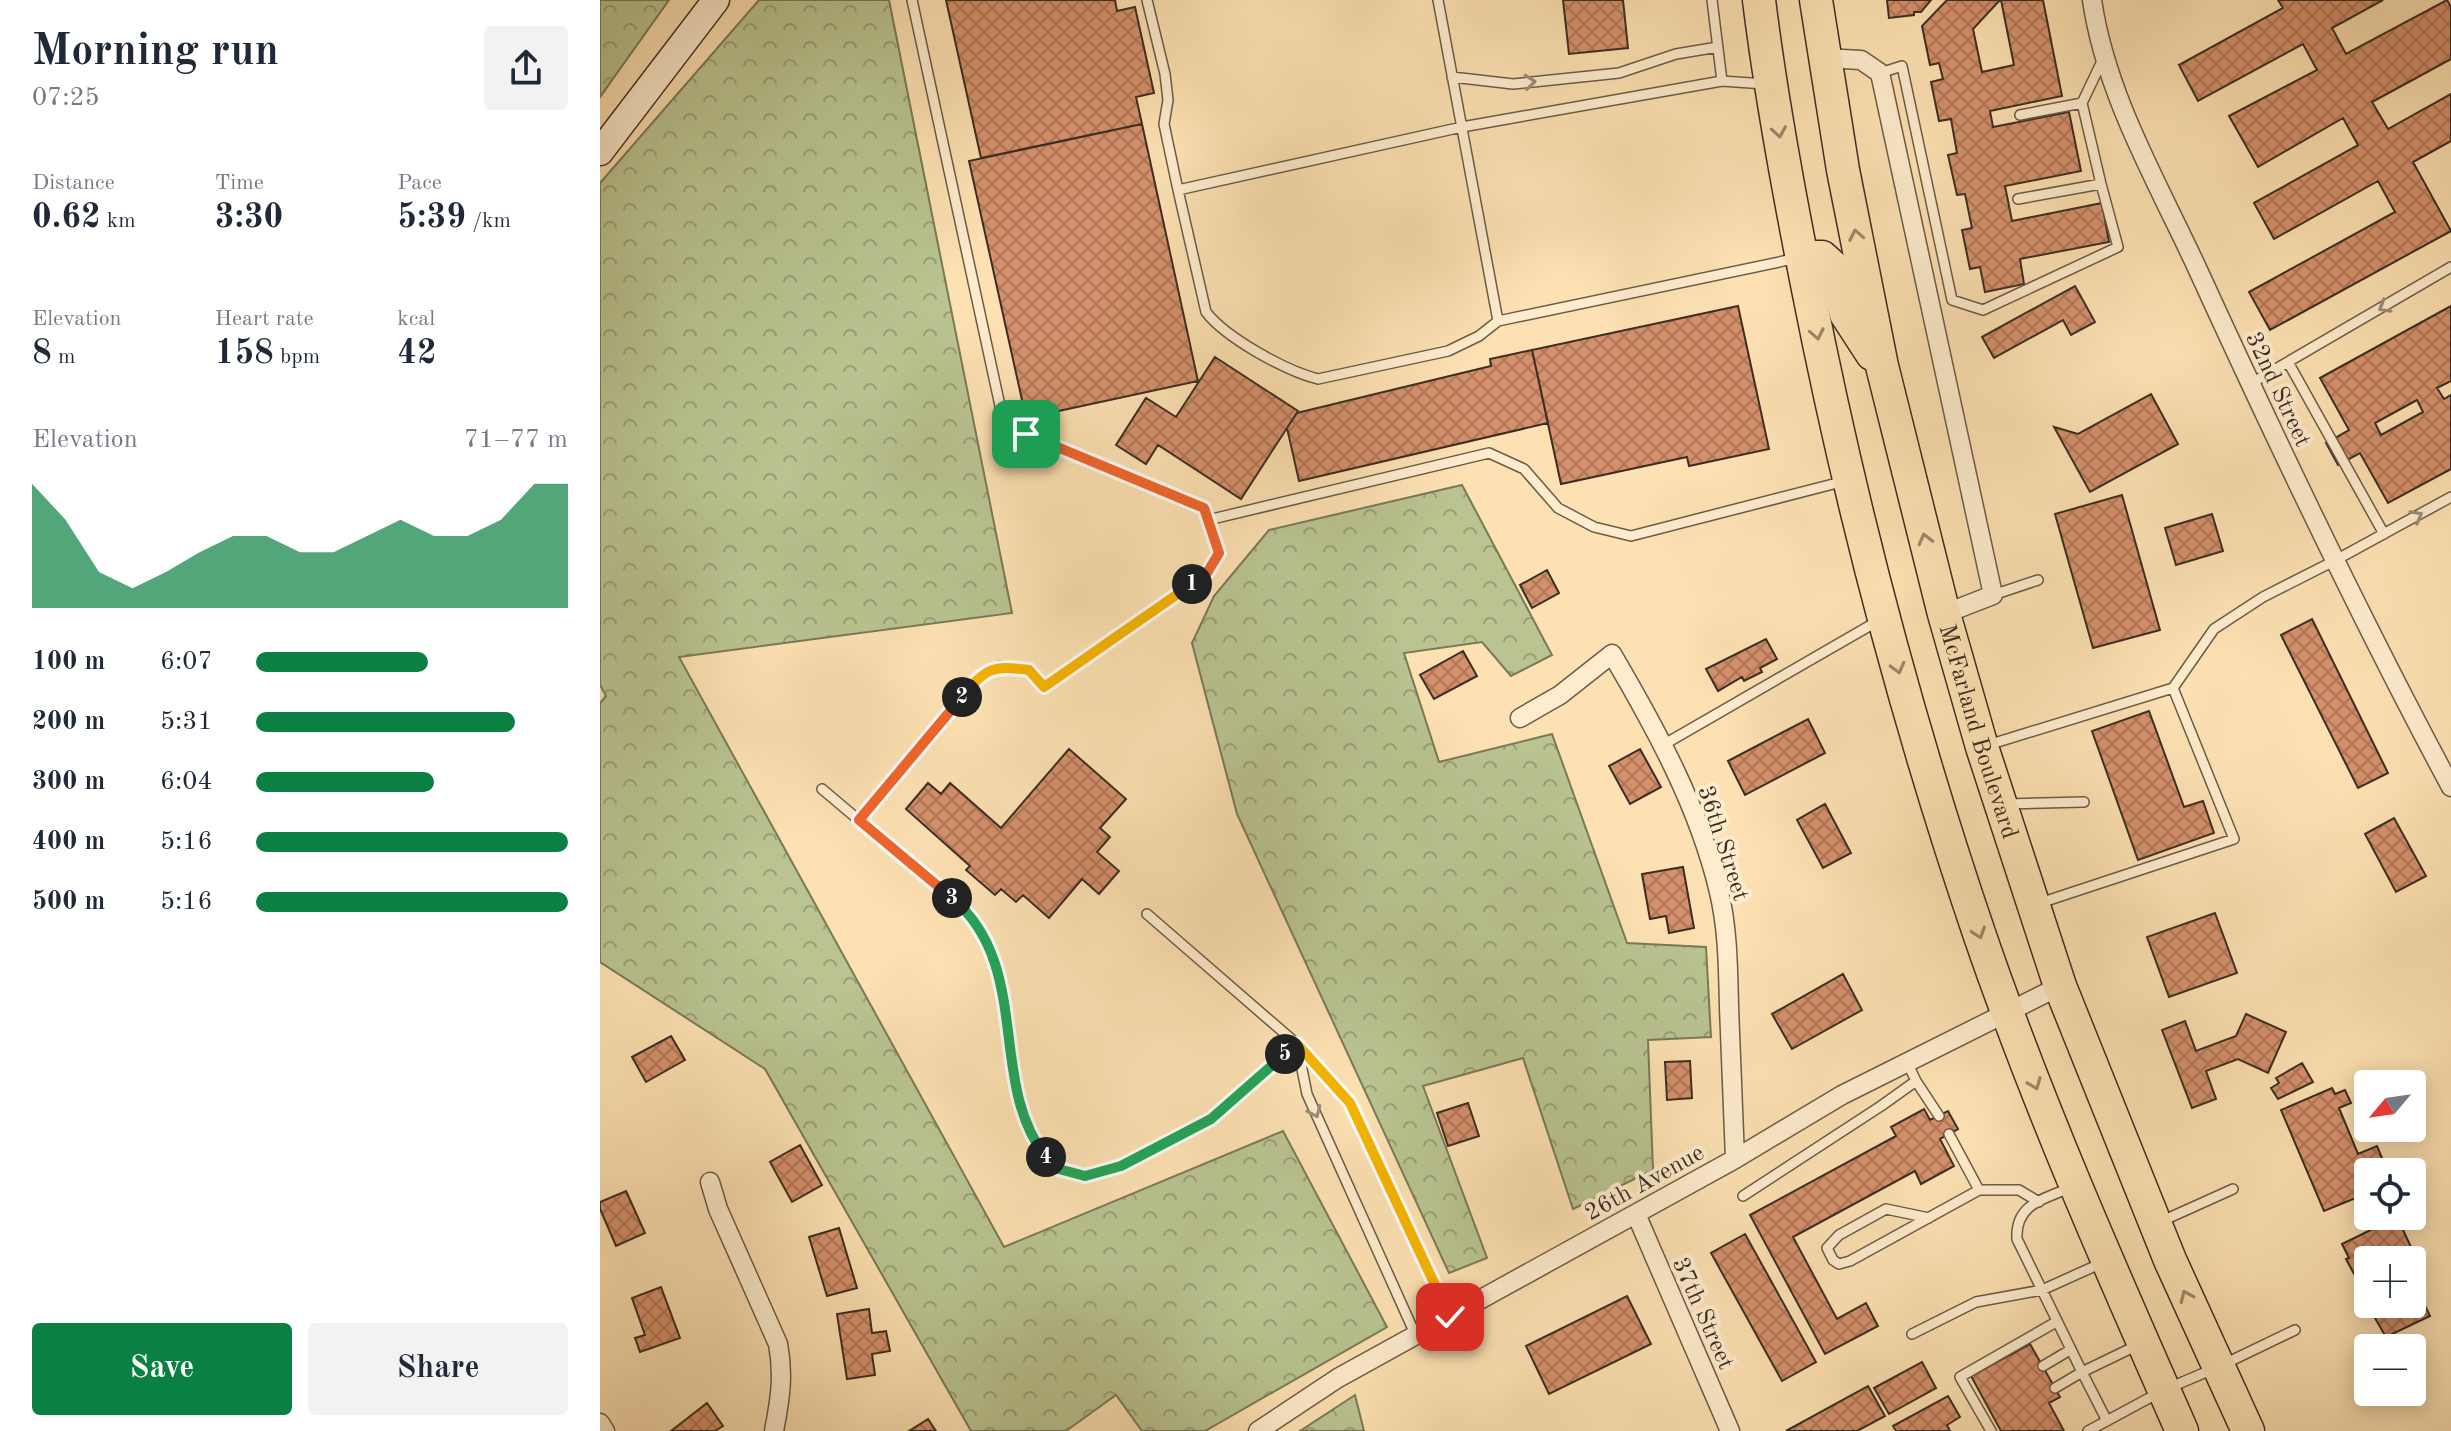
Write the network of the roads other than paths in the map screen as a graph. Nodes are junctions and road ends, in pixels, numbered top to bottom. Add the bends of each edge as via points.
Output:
1 (716, 0) edge
2 (912, 0) edge
3 (1147, 0) edge
4 (1438, 0) edge
5 (1712, 0) edge
6 (1759, 0) edge
7 (1816, 0) edge
8 (2092, 0) edge
9 (1718, 47) junction
10 (2105, 53) junction
11 (1824, 58) junction
12 (1880, 73) junction
13 (1452, 77) junction
14 (1722, 81) junction
15 (1772, 85) junction
16 (2082, 103) junction
17 (2020, 115) dead end
18 (1462, 127) junction
19 (600, 152) edge
20 (2101, 184) junction
21 (1178, 190) junction
22 (2018, 199) dead end
23 (1801, 257) junction
24 (2451, 267) edge
25 (1498, 321) junction
26 (2288, 362) junction
27 (1882, 366) junction
28 (2250, 385) junction
29 (1849, 481) junction
30 (2451, 497) edge
31 (1208, 520) junction
32 (2384, 534) junction
33 (2334, 561) junction
34 (2038, 580) dead end
35 (1993, 595) junction
36 (1944, 614) junction
37 (1885, 617) junction
38 (2173, 688) junction
39 (1520, 718) dead end
40 (1663, 745) junction
41 (1982, 747) junction
42 (2444, 757) edge
43 (2451, 787) edge
44 (822, 789) dead end
45 (2084, 802) dead end
46 (2000, 804) junction
47 (859, 820) junction
48 (2033, 906) junction
49 (1147, 914) dead end
50 (2060, 986) junction
51 (2008, 1011) junction
52 (1297, 1044) junction
53 (1907, 1062) junction
54 (1916, 1081) junction
55 (1939, 1116) dead end
56 (1949, 1134) dead end
57 (1735, 1159) junction
58 (710, 1182) dead end
59 (2076, 1186) junction
60 (2233, 1189) dead end
61 (1979, 1190) junction
62 (1743, 1196) dead end
63 (2039, 1202) junction
64 (1636, 1214) junction
65 (1929, 1218) junction
66 (2155, 1224) junction
67 (2107, 1261) junction
68 (2042, 1290) junction
69 (1450, 1317) junction
70 (2056, 1322) junction
71 (2295, 1330) dead end
72 (1912, 1334) dead end
73 (1416, 1336) junction
74 (2143, 1342) junction
75 (2070, 1350) junction
76 (2043, 1366) dead end
77 (2218, 1367) junction
78 (2082, 1372) junction
79 (2055, 1388) dead end
80 (2164, 1390) junction
81 (2107, 1421) junction
82 (600, 1423) edge
83 (1992, 1426) edge
84 (2178, 1430) edge
85 (605, 1431) edge
86 (774, 1431) edge
87 (1258, 1431) edge
88 (1730, 1431) edge
89 (2088, 1431) edge
90 (2248, 1431) edge

1 - 19 street
2 - 31 lane via 1002,415 1026,434 1193,502 1204,508
3 - 21 lane via 1166,85 1164,124
4 - 13 lane
5 - 9 lane
6 - 15 highway
7 - 11 highway, McFarland Boulevard
8 - 10 street, 32nd Street
13 -> 9 lane via 1513,84 1619,73
9 - 14 lane
10 - 16 lane
10 - 28 street, 32nd Street via 2120,102
11 - 12 street via 1861,60
27 -> 11 highway, McFarland Boulevard
12 - 20 lane via 1902,66 1952,300 1983,310 2118,247
12 - 35 street
13 - 18 lane
14 - 15 lane
14 - 18 lane
15 -> 23 highway
16 - 17 lane
16 - 20 lane
18 - 21 lane
18 - 25 lane
20 - 22 lane
21 - 25 lane via 1206,312 1217,327 1298,374 1318,379 1448,351
23 - 25 lane
23 - 27 highway via 1822,257 1833,267 1846,314
23 -> 29 highway
24 -> 26 lane
26 - 28 lane
26 - 32 lane
36 -> 27 highway, McFarland Boulevard
28 - 33 street, 32nd Street
29 - 31 lane via 1631,536 1594,527 1558,508 1524,469 1489,453
29 - 37 highway
32 -> 30 lane
31 - 47 lane via 1219,553 1207,573 1044,687 1029,670 1000,666 978,678
32 - 33 lane
33 - 38 lane via 2214,629
33 - 42 street, 32nd Street via 2398,689
34 - 35 lane
35 - 36 street
36 - 41 highway, McFarland Boulevard
37 - 40 lane
37 -> 51 highway via 1931,785
38 - 41 lane
38 - 48 lane via 2234,839
39 - 40 street, 36th Street via 1612,654
40 - 57 street, 36th Street via 1699,828 1727,938
41 - 46 highway, McFarland Boulevard
42 - 43 street, 32nd Street
44 - 47 lane
45 - 46 lane
46 - 48 highway, McFarland Boulevard
47 - 52 lane via 963,908 990,948 999,973 1022,1115 1034,1142 1055,1168 1085,1176 1121,1166 1211,1119
48 - 50 highway, McFarland Boulevard
49 - 52 lane
50 - 51 street, 26th Avenue
50 - 66 highway, McFarland Boulevard
51 - 53 street, 26th Avenue
51 -> 59 highway
52 - 69 lane via 1350,1103
52 -> 73 lane via 1307,1094
53 - 54 lane
53 - 57 street, 26th Avenue
54 - 55 lane
54 - 62 lane
56 - 61 lane
57 - 64 street, 26th Avenue
58 - 86 street via 778,1344 782,1390
59 - 63 lane
59 - 67 highway
60 - 66 lane
61 - 63 lane via 2019,1190
61 - 65 lane
63 - 68 lane via 2024,1210 2016,1223 2017,1239
64 - 69 street, 26th Avenue
64 - 88 street, 37th Street
65 - 65 lane via 1850,1261 1839,1264 1827,1248 1839,1235 1886,1209
77 -> 66 highway, McFarland Boulevard
67 - 68 lane
67 - 74 highway
68 - 70 lane
68 - 72 lane via 1976,1302
69 - 73 street, 26th Avenue
70 - 75 lane
70 - 83 lane via 1960,1377
71 - 77 lane
73 - 87 street, 26th Avenue via 1338,1378
74 - 78 lane
74 - 80 highway
75 - 76 lane
75 - 78 lane
77 - 80 lane
77 - 90 highway, McFarland Boulevard
78 - 79 lane
78 - 81 lane
80 - 81 lane
80 - 84 highway
81 - 89 lane
82 - 85 street

